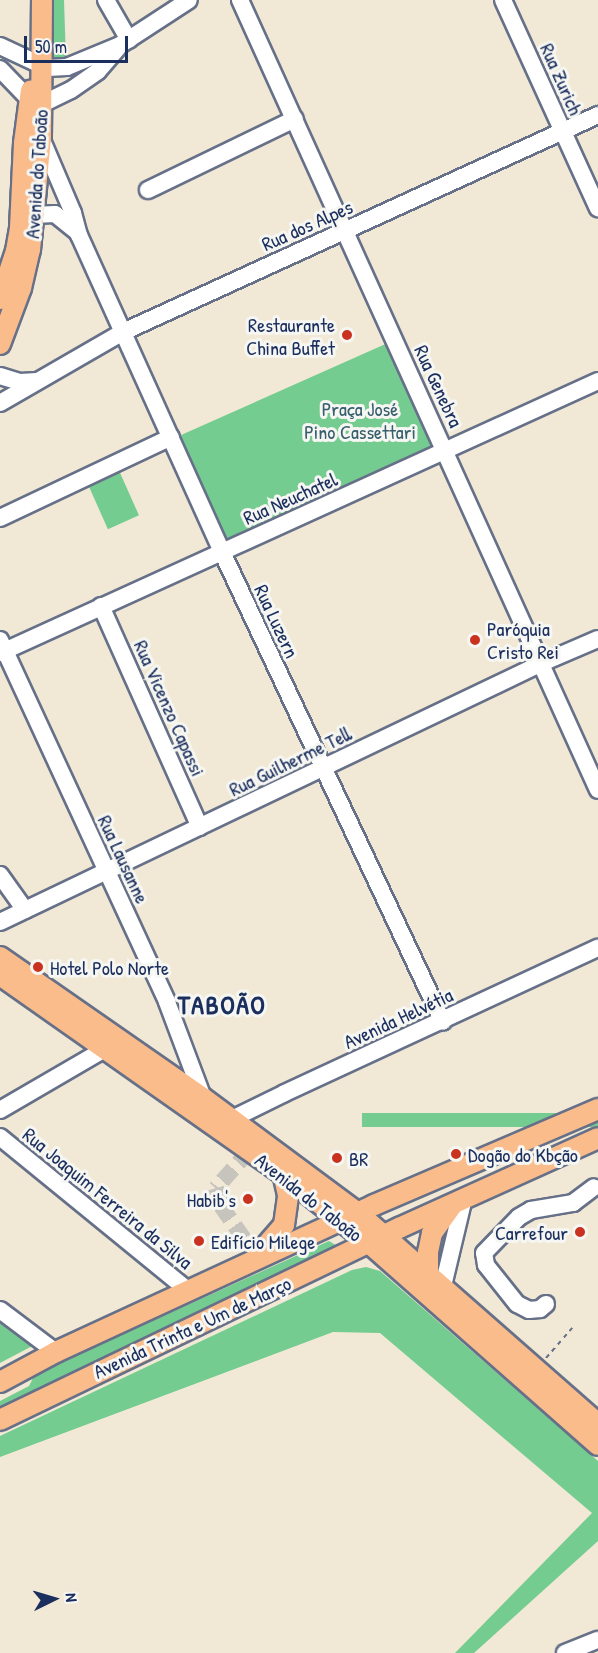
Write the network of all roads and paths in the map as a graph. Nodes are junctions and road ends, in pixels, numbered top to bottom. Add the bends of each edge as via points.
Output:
1 (30, 0) edge
2 (42, 0) edge
3 (106, 0) edge
4 (189, 0) edge
5 (240, 0) edge
6 (503, 0) edge
7 (125, 43) junction
8 (0, 46) edge
9 (36, 63) junction
10 (2, 74) edge
11 (36, 102) junction
12 (598, 116) edge
13 (295, 119) junction
14 (562, 131) junction
15 (41, 138) junction
16 (148, 190) dead end
17 (598, 208) edge
18 (34, 214) junction
19 (346, 231) junction
20 (79, 235) junction
21 (0, 299) edge
22 (123, 332) junction
23 (0, 344) edge
24 (0, 376) edge
25 (38, 381) junction
26 (598, 381) edge
27 (0, 403) edge
28 (171, 437) junction
29 (446, 450) junction
30 (0, 518) edge
31 (222, 552) junction
32 (101, 606) junction
33 (598, 639) edge
34 (2, 648) edge
35 (542, 663) junction
36 (324, 768) junction
37 (598, 790) edge
38 (200, 826) junction
39 (106, 872) junction
40 (0, 875) edge
41 (25, 910) junction
42 (0, 922) edge
43 (598, 948) edge
44 (0, 957) edge
45 (1, 976) edge
46 (443, 1022) junction
47 (103, 1050) junction
48 (203, 1098) junction
49 (598, 1109) edge
50 (0, 1110) edge
51 (225, 1126) junction
52 (0, 1137) edge
53 (598, 1138) edge
54 (283, 1174) junction
55 (594, 1187) dead end
56 (460, 1200) junction
57 (350, 1217) junction
58 (377, 1239) junction
59 (249, 1264) junction
60 (436, 1280) junction
61 (189, 1291) junction
62 (546, 1304) dead end
63 (0, 1310) edge
64 (572, 1328) dead end
65 (56, 1352) junction
66 (32, 1365) junction
67 (537, 1370) junction
68 (0, 1382) edge
69 (0, 1390) edge
70 (0, 1419) edge
71 (598, 1424) edge
72 (598, 1445) edge
73 (598, 1640) edge
74 (565, 1653) edge

1 - 9 main road, Avenida do Taboão
2 - 9 main road, Avenida do Taboão
3 - 7 street
4 - 7 street
5 - 13 street, Rua Genebra
6 - 14 street, Rua Zurich
7 - 9 street via 67,67 54,69
7 - 11 street via 98,71 71,90
8 - 9 street
9 - 11 main road, Avenida do Taboão
10 - 11 street
11 - 15 main road, Avenida do Taboão
11 - 21 main road, Avenida do Taboão via 24,143 20,228
12 - 14 street, Rua dos Alpes
13 - 16 street
13 - 19 street, Rua Genebra
14 - 17 street, Rua Zurich
14 - 19 street, Rua dos Alpes
15 - 18 main road, Avenida do Taboão
15 - 20 street, Rua Luzern
18 - 20 street, Rua Luzern via 55,214 69,222
18 - 23 main road, Avenida do Taboão via 21,288
19 - 22 street, Rua dos Alpes
19 - 29 street, Rua Genebra
20 - 22 street, Rua Luzern
22 - 25 street, Rua dos Alpes
22 - 28 street, Rua Luzern
24 - 25 street via 20,382
25 - 27 street, Rua dos Alpes
26 - 29 street, Rua Neuchatel
28 - 30 street
28 - 31 street, Rua Luzern
29 - 31 street, Rua Neuchatel
29 - 35 street, Rua Genebra
31 - 32 street, Rua Neuchatel
31 - 36 street, Rua Luzern
32 - 34 street, Rua Neuchatel
32 - 38 street, Rua Vicenzo Capassi
33 - 35 street, Rua Guilherme Tell
34 - 39 street, Rua Lausanne
35 - 36 street, Rua Guilherme Tell
35 - 37 street, Rua Genebra
36 - 38 street, Rua Guilherme Tell
36 - 46 street, Rua Luzern
38 - 39 street, Rua Guilherme Tell
39 - 41 street, Rua Guilherme Tell
39 - 48 street, Rua Lausanne via 167,1002
40 - 41 street
41 - 42 street, Rua Guilherme Tell
43 - 46 street, Avenida Helvétia
44 - 48 main road, Avenida do Taboão
45 - 47 main road, Avenida do Taboão
46 - 51 street, Avenida Helvétia
47 - 50 street
47 - 51 main road, Avenida do Taboão
48 - 51 main road, Avenida do Taboão
49 - 57 main road, Avenida Trinta e Um de Março
51 - 54 main road, Avenida do Taboão
51 - 57 main road, Avenida do Taboão
52 - 61 street, Rua Joaquim Ferreira da Silva
53 - 56 main road, Avenida Trinta e Um de Março
54 - 57 main road, Avenida do Taboão
54 - 59 main road via 288,1195 284,1225
55 - 62 street via 573,1203 531,1210 519,1217 484,1253 486,1265 517,1304 529,1310
56 - 58 main road, Avenida Trinta e Um de Março
56 - 60 main road via 432,1233 428,1252
57 - 58 main road, Avenida do Taboão
57 - 59 main road, Avenida Trinta e Um de Março
58 - 60 main road, Avenida do Taboão
58 - 70 main road, Avenida Trinta e Um de Março
58 - 72 main road, Avenida do Taboão
59 - 61 main road, Avenida Trinta e Um de Março
60 - 67 main road, Avenida do Taboão
61 - 65 main road, Avenida Trinta e Um de Março
63 - 65 street
64 - 67 path
65 - 66 main road, Avenida Trinta e Um de Março
66 - 68 main road, Avenida Trinta e Um de Março
66 - 69 main road
67 - 71 main road, Avenida do Taboão
73 - 74 street

